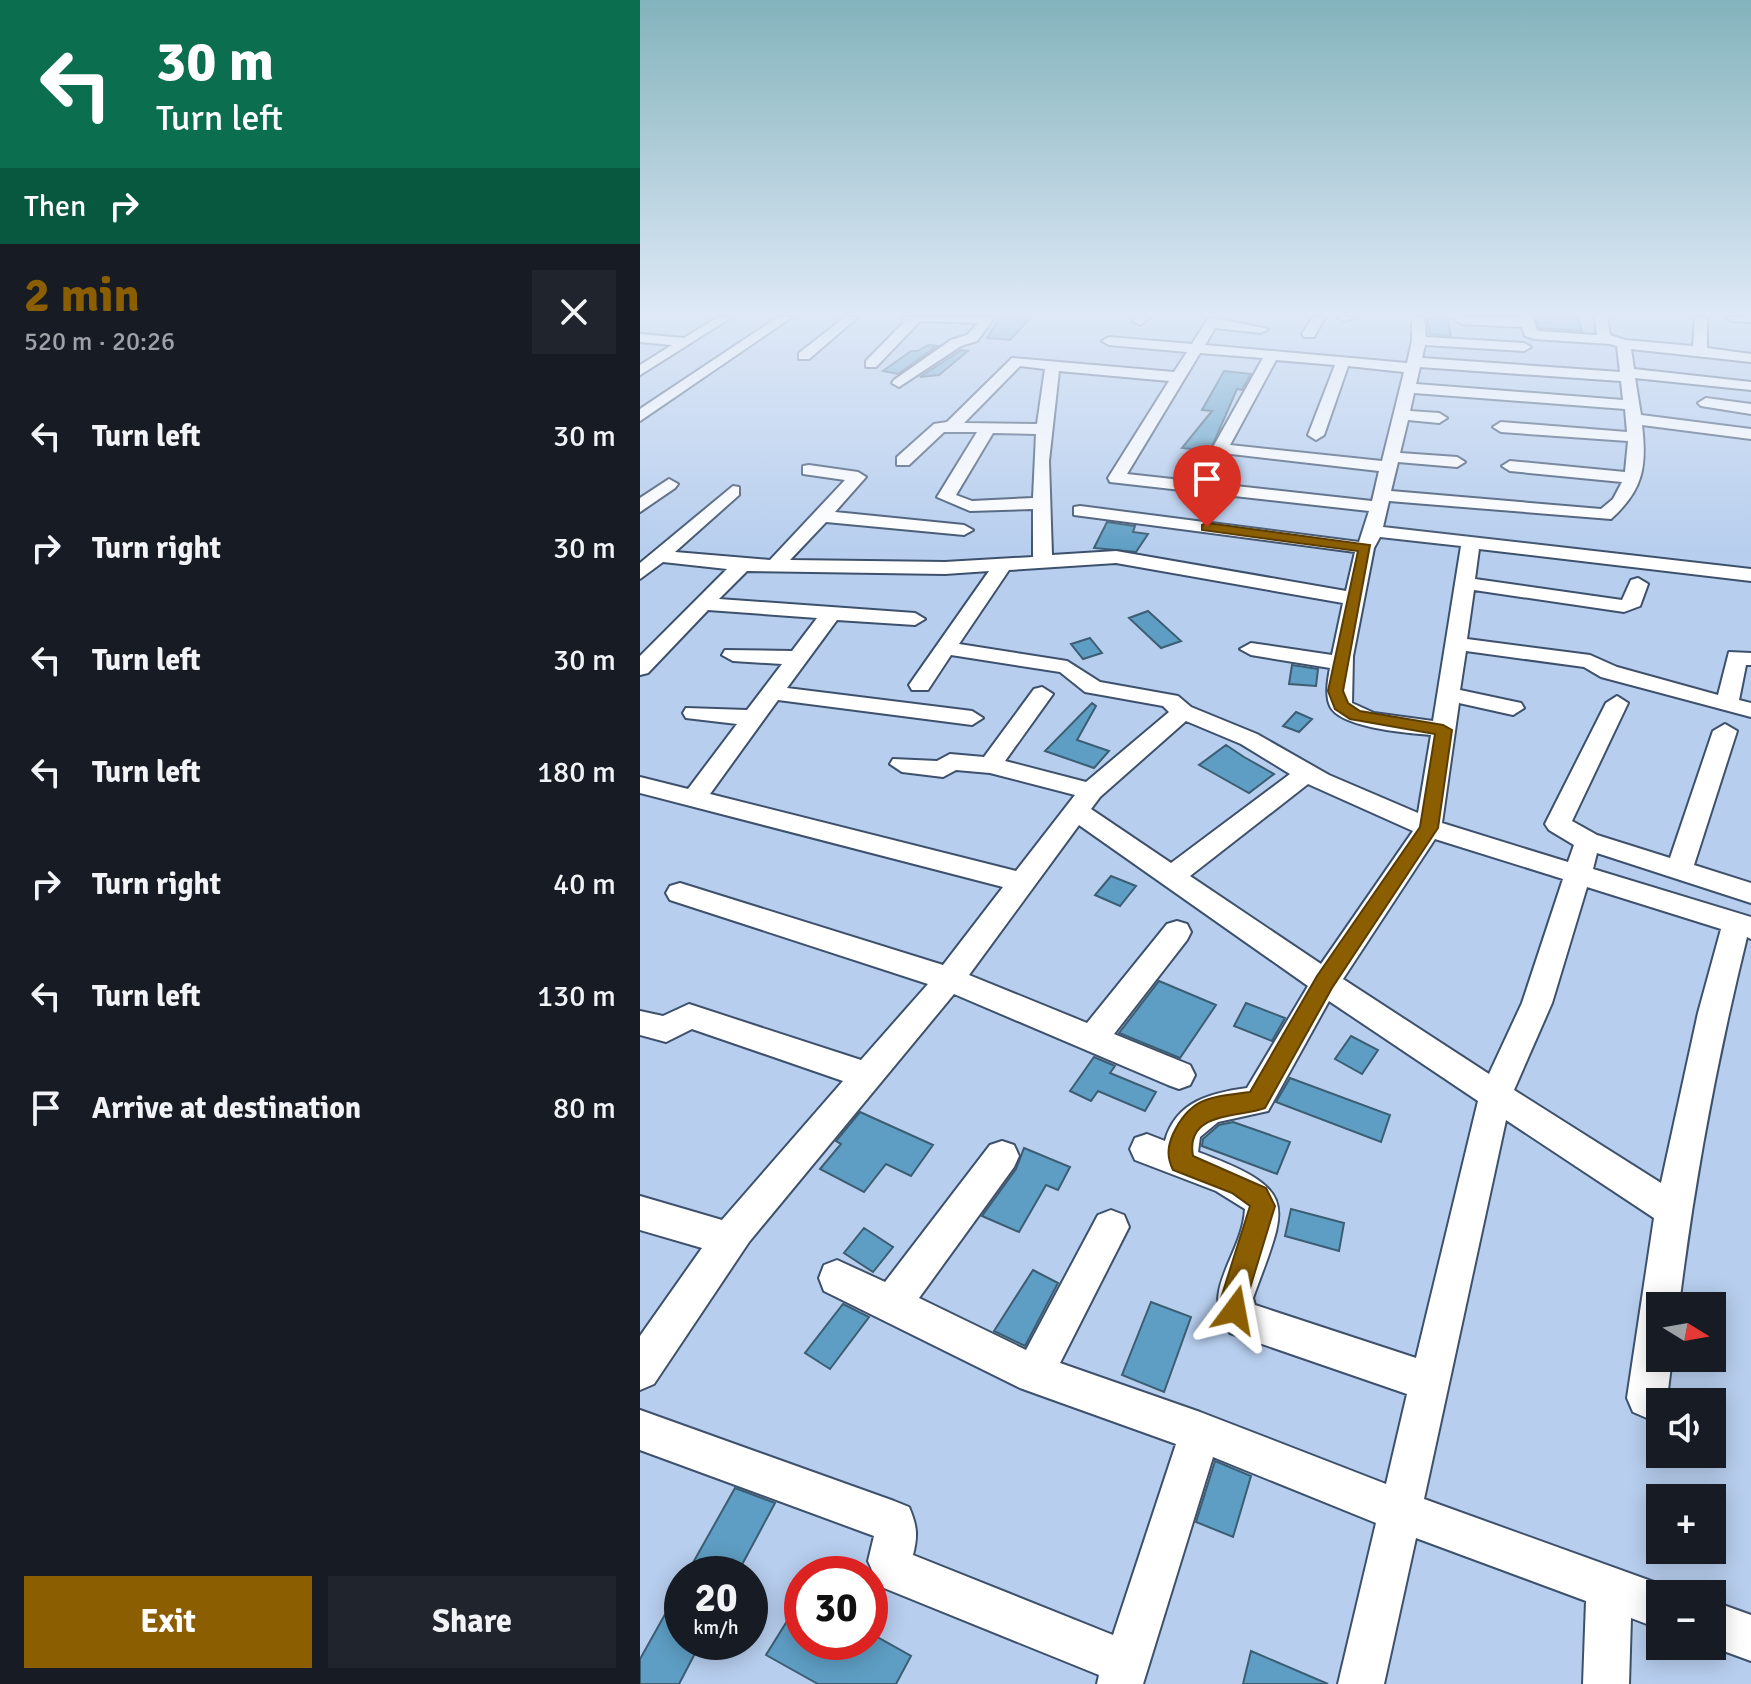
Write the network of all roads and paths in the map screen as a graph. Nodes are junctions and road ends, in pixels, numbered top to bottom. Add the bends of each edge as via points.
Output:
1 (670, 396) edge
2 (982, 396) edge
3 (1049, 396) edge
4 (1167, 396) edge
5 (1250, 396) edge
6 (1331, 396) edge
7 (1406, 396) edge
8 (1555, 396) edge
9 (1630, 396) edge
10 (1706, 403) dead end
11 (1751, 409) edge
12 (1631, 412) junction
13 (1401, 415) junction
14 (640, 416) edge
15 (1439, 418) dead end
16 (1501, 427) dead end
17 (950, 428) junction
18 (987, 429) junction
19 (1045, 429) junction
20 (1751, 434) edge
21 (1316, 435) dead end
22 (1634, 437) junction
23 (903, 461) dead end
24 (1390, 462) junction
25 (1457, 462) dead end
26 (1510, 466) dead end
27 (809, 470) dead end
28 (1635, 478) junction
29 (669, 484) dead end
30 (733, 491) dead end
31 (1381, 501) junction
32 (1042, 503) junction
33 (640, 507) edge
34 (1080, 511) dead end
35 (819, 516) junction
36 (964, 530) dead end
37 (1369, 540) junction
38 (1471, 542) junction
39 (649, 555) edge
40 (1043, 560) junction
41 (1004, 563) junction
42 (776, 564) junction
43 (742, 565) junction
44 (640, 573) edge
45 (1751, 575) edge
46 (1465, 583) junction
47 (1638, 584) dead end
48 (1357, 599) junction
49 (703, 604) junction
50 (832, 612) junction
51 (915, 619) dead end
52 (1457, 644) junction
53 (946, 648) junction
54 (1251, 649) dead end
55 (733, 655) dead end
56 (800, 658) junction
57 (1751, 659) edge
58 (1340, 663) junction
59 (640, 668) edge
60 (920, 685) dead end
61 (773, 693) junction
62 (1042, 694) dead end
63 (1449, 694) junction
64 (1617, 703) dead end
65 (1727, 704) junction
66 (1513, 708) dead end
67 (1751, 710) edge
68 (1183, 712) junction
69 (694, 713) dead end
70 (754, 718) junction
71 (972, 718) dead end
72 (1443, 730) junction
73 (1725, 731) dead end
74 (902, 764) dead end
75 (990, 765) junction
76 (1308, 772) junction
77 (640, 785) edge
78 (694, 798) junction
79 (1084, 801) junction
80 (1429, 828) junction
81 (1588, 841) junction
82 (1680, 868) junction
83 (1578, 873) junction
84 (1172, 876) junction
85 (1024, 883) junction
86 (680, 893) dead end
87 (1751, 893) edge
88 (1744, 925) edge
89 (1177, 932) dead end
90 (949, 979) junction
91 (1325, 982) junction
92 (640, 1023) edge
93 (1092, 1039) junction
94 (1179, 1075) dead end
95 (867, 1076) junction
96 (1495, 1096) junction
97 (1147, 1149) dead end
98 (1002, 1156) dead end
99 (1182, 1163) junction
100 (1673, 1210) junction
101 (640, 1213) edge
102 (1111, 1227) dead end
103 (729, 1239) junction
104 (837, 1278) dead end
105 (891, 1305) junction
106 (640, 1370) edge
107 (1034, 1374) junction
108 (1429, 1382) junction
109 (1648, 1388) edge
110 (640, 1430) edge
111 (1200, 1432) junction
112 (1402, 1512) junction
113 (1609, 1587) junction
114 (1646, 1601) edge
115 (1726, 1629) edge
116 (1751, 1638) edge
117 (1123, 1674) edge
118 (1361, 1684) edge
119 (1606, 1684) edge

1 - 14 street
2 - 17 street
3 - 19 street
4 - 31 street via 1116,478
5 - 24 street via 1220,449
6 - 21 street
7 - 13 street
8 - 12 street
9 - 12 street
10 - 11 street
12 - 20 street
12 - 22 street
13 - 15 street
13 - 24 street
16 - 22 street
17 - 18 street
17 - 23 street via 940,427
18 - 19 street
18 - 32 street via 946,497 970,506
19 - 32 street
22 - 28 street
24 - 25 street
24 - 31 street
26 - 28 street
27 - 35 street via 858,477
28 - 31 street via 1621,504 1594,516
29 - 33 street
30 - 39 street
31 - 37 street
32 - 40 street
34 - 37 street
35 - 36 street
35 - 42 street
37 - 38 street
37 - 48 street
38 - 45 street
38 - 46 street
39 - 43 street
39 - 44 street
40 - 41 street
40 - 48 street via 1116,557
41 - 42 street via 945,568
41 - 53 street
42 - 43 street
43 - 49 street
46 - 47 street via 1619,606 1633,602
46 - 52 street
48 - 58 street
49 - 50 street
49 - 59 street
50 - 51 street
50 - 56 street
52 - 63 street
52 - 65 street via 1590,661 1609,672
53 - 60 street
53 - 68 street via 1067,667 1093,687 1147,694 1170,701
54 - 58 street
55 - 56 street
56 - 61 street
57 - 65 street via 1737,657
58 - 72 street via 1336,691 1341,705 1355,715
61 - 70 street
61 - 71 street
62 - 75 street
63 - 66 street
63 - 72 street
64 - 81 street via 1558,824
65 - 67 street
68 - 76 street via 1249,739
68 - 79 street
69 - 70 street
70 - 78 street
72 - 80 street
73 - 82 street
74 - 75 street via 943,769 950,762
75 - 79 street
76 - 80 street
76 - 84 street
77 - 78 street
78 - 85 street
79 - 84 street
79 - 85 street
80 - 83 street
80 - 91 street
81 - 82 street
81 - 83 street
82 - 87 street
83 - 88 street
83 - 96 street via 1537,1003
84 - 91 street
85 - 90 street
86 - 90 street
88 - 100 street via 1713,1013
89 - 93 street
90 - 93 street
90 - 95 street
91 - 96 street
91 - 99 street via 1257,1101 1210,1107 1191,1121 1179,1147
92 - 95 street via 666,1029 689,1016
93 - 94 street
95 - 103 street
96 - 100 street
96 - 108 street
97 - 99 street
98 - 105 street
99 - 108 street via 1241,1186 1263,1206 1234,1298 1243,1320
100 - 109 street
101 - 103 street
102 - 107 street
103 - 106 street
104 - 105 street
105 - 107 street
107 - 111 street
108 - 112 street
110 - 117 street via 894,1522 890,1561 895,1570
111 - 112 street
111 - 117 street
112 - 113 street
112 - 118 street
113 - 114 street
113 - 119 street
115 - 116 street

